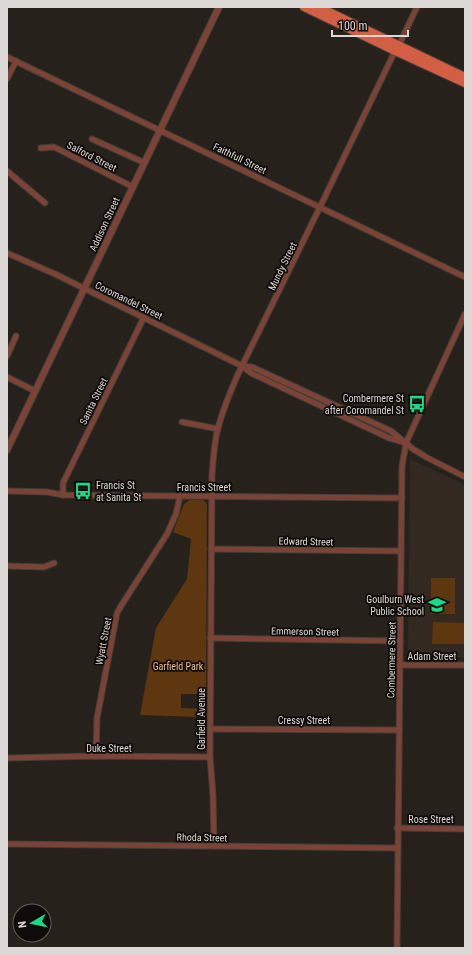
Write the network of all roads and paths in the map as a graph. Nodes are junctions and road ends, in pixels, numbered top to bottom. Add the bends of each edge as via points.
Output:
1 (219, 7) edge
2 (304, 7) edge
3 (319, 7) edge
4 (417, 7) edge
5 (397, 48) junction
6 (7, 57) edge
7 (16, 61) junction
8 (465, 77) edge
9 (7, 79) edge
10 (465, 83) edge
11 (160, 130) junction
12 (92, 139) dead end
13 (41, 148) dead end
14 (145, 163) junction
15 (7, 171) edge
16 (133, 187) junction
17 (45, 203) dead end
18 (320, 207) junction
19 (7, 253) edge
20 (465, 277) edge
21 (85, 288) junction
22 (465, 314) edge
23 (144, 317) junction
24 (16, 336) dead end
25 (7, 356) edge
26 (242, 366) junction
27 (7, 377) edge
28 (286, 382) junction
29 (283, 388) junction
30 (35, 391) junction
31 (321, 398) junction
32 (318, 405) junction
33 (357, 415) junction
34 (182, 422) dead end
35 (354, 422) junction
36 (218, 429) junction
37 (406, 444) junction
38 (8, 447) edge
39 (465, 477) edge
40 (7, 491) edge
41 (63, 495) junction
42 (180, 496) junction
43 (212, 496) junction
44 (402, 498) junction
45 (211, 549) junction
46 (401, 551) junction
47 (54, 563) dead end
48 (7, 566) edge
49 (210, 638) junction
50 (400, 641) junction
51 (400, 665) junction
52 (465, 665) edge
53 (210, 729) junction
54 (399, 730) junction
55 (96, 756) junction
56 (210, 757) junction
57 (7, 758) edge
58 (397, 828) junction
59 (465, 829) edge
60 (7, 844) edge
61 (214, 846) junction
62 (397, 848) junction
63 (397, 948) edge

1 - 11 street, Addison Street
2 - 5 main road
3 - 5 main road
4 - 5 street, Mundy Street
5 - 8 main road
5 - 10 main road
5 - 18 street, Mundy Street
6 - 7 street, Faithfull Street
7 - 9 street
7 - 11 street, Faithfull Street
11 - 14 street, Addison Street
11 - 18 street, Faithfull Street
12 - 14 street
13 - 16 street, Salford Street via 54,147
14 - 16 street, Addison Street
15 - 17 street
16 - 21 street, Addison Street
18 - 20 street, Faithfull Street
18 - 26 street, Mundy Street
19 - 21 street, Coromandel Street
21 - 23 street, Coromandel Street
21 - 30 street, Addison Street
22 - 37 street, Combermere Street
23 - 26 street, Coromandel Street
23 - 41 street, Sanita Street via 63,483
24 - 25 street
26 - 28 street, Coromandel Street via 252,367
26 - 29 street, Coromandel Street
26 - 36 street, Mundy Street
27 - 30 street
28 - 29 street
28 - 31 street, Coromandel Street
29 - 32 street, Coromandel Street
30 - 38 street, Addison Street
31 - 32 street
31 - 33 street, Coromandel Street
32 - 35 street, Coromandel Street
33 - 35 street
33 - 37 street, Coromandel Street via 391,431
34 - 36 street
35 - 37 street, Coromandel Street
36 - 43 street, Mundy Street
37 - 39 street
37 - 44 street, Combermere Street via 402,466
40 - 41 street, Francis Street
41 - 42 street, Francis Street
42 - 43 street, Francis Street
42 - 55 street, Wyatt Street via 167,534 117,613 97,718
43 - 44 street, Francis Street
43 - 45 street, Garfield Avenue
44 - 46 street, Combermere Street
45 - 46 street, Edward Street
45 - 49 street, Garfield Avenue
46 - 50 street, Combermere Street
47 - 48 street via 44,567
49 - 50 street, Emmerson Street
49 - 53 street, Garfield Avenue
50 - 51 street, Combermere Street
51 - 52 street, Adam Street
51 - 54 street, Combermere Street
53 - 54 street, Cressy Street
53 - 56 street, Garfield Avenue
54 - 58 street, Combermere Street
55 - 56 street, Duke Street
55 - 57 street, Duke Street
56 - 61 street, Garfield Avenue
58 - 59 street, Rose Street
58 - 62 street, Combermere Street
60 - 61 street, Rhoda Street
61 - 62 street, Rhoda Street
62 - 63 street, Combermere Street

